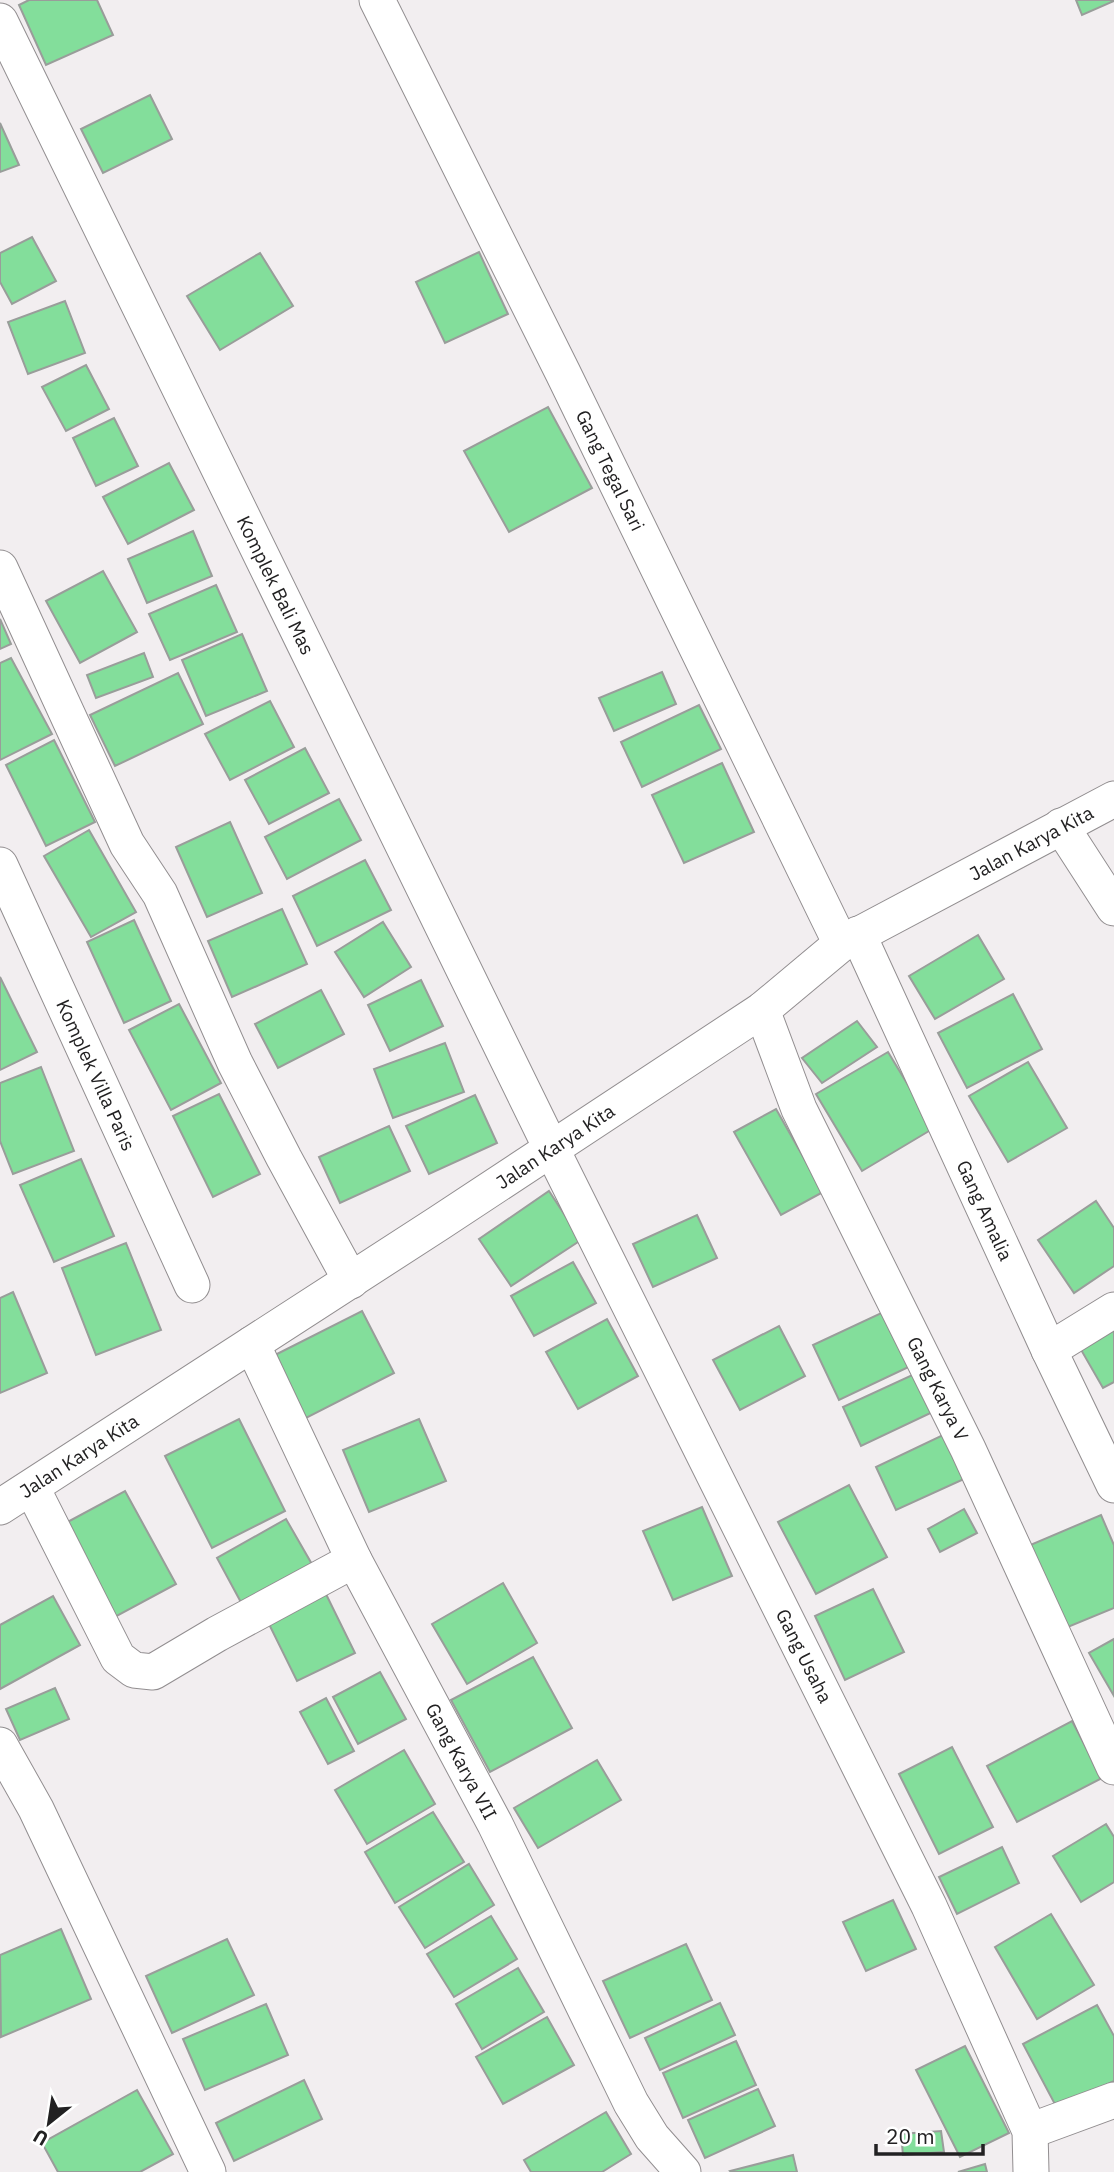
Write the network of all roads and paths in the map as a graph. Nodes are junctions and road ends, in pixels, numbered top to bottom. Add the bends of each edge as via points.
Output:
1 (377, 0) edge
2 (0, 21) edge
3 (0, 568) edge
4 (1114, 799) edge
5 (1061, 826) junction
6 (0, 865) edge
7 (1114, 908) edge
8 (850, 939) junction
9 (762, 1010) junction
10 (551, 1148) junction
11 (351, 1281) junction
12 (192, 1285) dead end
13 (1114, 1310) edge
14 (252, 1345) junction
15 (1049, 1350) junction
16 (1114, 1485) edge
17 (32, 1488) junction
18 (0, 1507) edge
19 (354, 1560) junction
20 (0, 1745) edge
21 (1114, 1767) edge
22 (1114, 2100) edge
23 (1030, 2131) junction
24 (208, 2172) edge
25 (683, 2172) edge
26 (1031, 2172) edge

1 - 8 street, Gang Tegal Sari
2 - 10 street, Komplek Bali Mas
3 - 11 street via 127,845 160,894 235,1063
4 - 5 street, Jalan Karya Kita
5 - 7 street
5 - 8 street, Jalan Karya Kita
6 - 12 street, Komplek Villa Paris
8 - 9 street, Jalan Karya Kita
8 - 15 street, Gang Amalia
9 - 10 street, Jalan Karya Kita
9 - 21 street, Gang Karya V via 799,1109 968,1449
10 - 11 street, Jalan Karya Kita
10 - 23 street, Gang Usaha via 929,1906
11 - 14 street, Jalan Karya Kita
13 - 15 street
14 - 17 street, Jalan Karya Kita
14 - 19 street, Gang Karya VII
15 - 16 street, Gang Amalia
17 - 18 street, Jalan Karya Kita
17 - 19 street via 118,1658 134,1670 153,1672
19 - 25 street, Gang Karya VII via 495,1824 631,2103 652,2137
20 - 24 street via 36,1809
22 - 23 street
23 - 26 street, Gang Usaha

